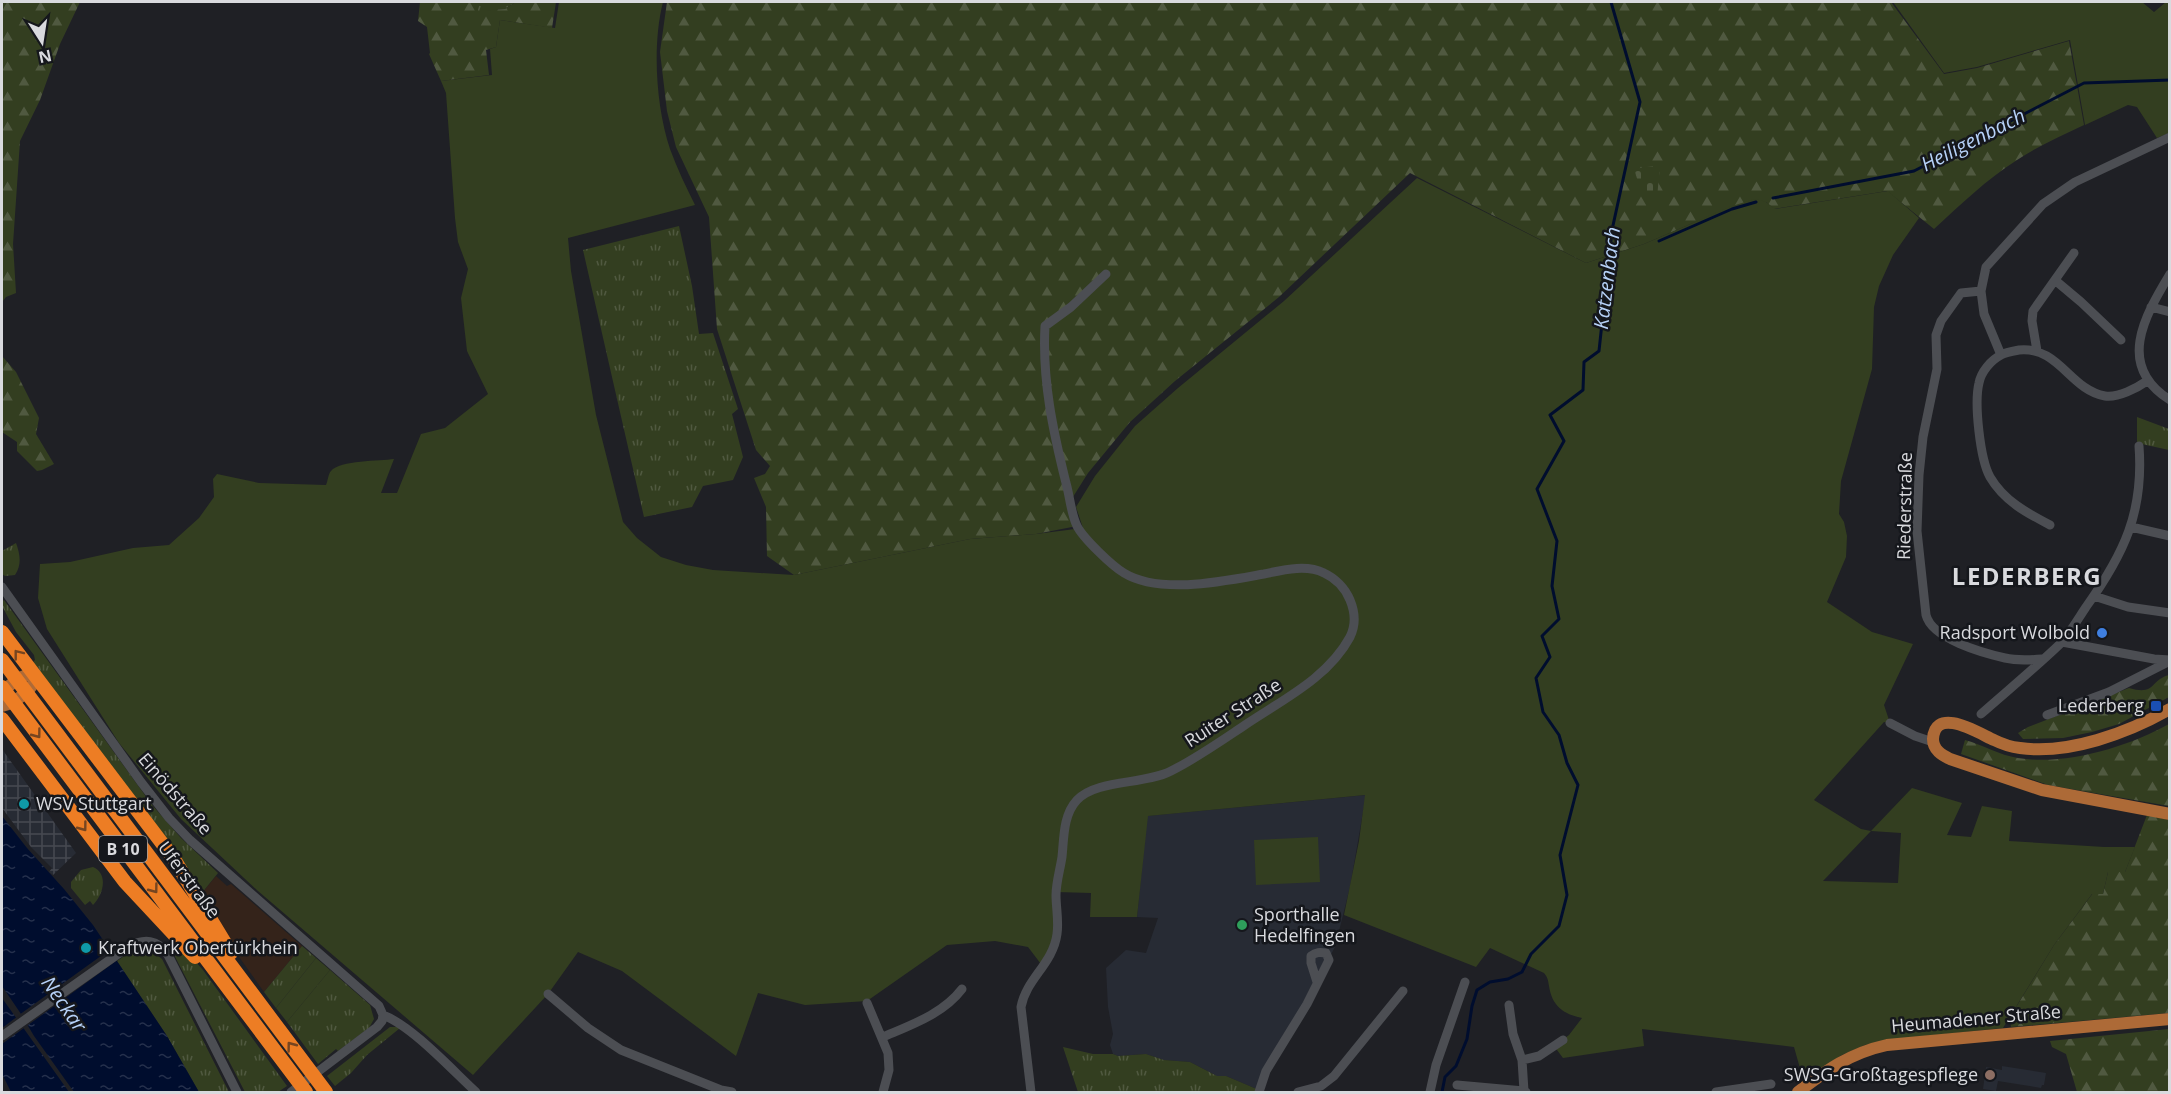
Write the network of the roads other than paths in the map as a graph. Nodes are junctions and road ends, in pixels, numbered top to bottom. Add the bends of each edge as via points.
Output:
1 (2169, 137) edge
2 (2074, 253) dead end
3 (1106, 274) dead end
4 (2169, 274) edge
5 (2056, 281) junction
6 (1980, 291) junction
7 (2151, 307) junction
8 (2169, 312) edge
9 (2121, 340) dead end
10 (2037, 351) junction
11 (2001, 355) junction
12 (2147, 381) junction
13 (2169, 400) edge
14 (2139, 446) dead end
15 (2050, 525) dead end
16 (2132, 527) junction
17 (2169, 536) edge
18 (2, 588) edge
19 (2094, 596) junction
20 (2169, 613) edge
21 (2, 632) edge
22 (2062, 642) junction
23 (2043, 659) junction
24 (2, 660) edge
25 (2169, 661) edge
26 (33, 677) junction
27 (2, 687) edge
28 (2, 692) edge
29 (2, 706) edge
30 (2169, 709) edge
31 (1981, 714) dead end
32 (2046, 715) dead end
33 (1890, 723) dead end
34 (6, 725) edge
35 (1933, 742) junction
36 (2169, 813) edge
37 (241, 980) junction
38 (1317, 982) dead end
39 (1466, 982) dead end
40 (962, 989) dead end
41 (1403, 991) dead end
42 (548, 994) dead end
43 (867, 1003) dead end
44 (1509, 1005) dead end
45 (245, 1010) junction
46 (383, 1015) junction
47 (2169, 1019) edge
48 (2, 1036) edge
49 (883, 1037) junction
50 (1563, 1040) dead end
51 (1522, 1060) junction
52 (1771, 1084) dead end
53 (1457, 1085) dead end
54 (237, 1092) edge
55 (291, 1092) edge
56 (306, 1092) edge
57 (326, 1092) edge
58 (476, 1092) edge
59 (732, 1092) edge
60 (883, 1092) edge
61 (1031, 1092) edge
62 (1259, 1092) edge
63 (1298, 1092) edge
64 (1430, 1092) edge
65 (1525, 1092) edge
66 (1716, 1092) edge
67 (1798, 1092) edge

1 - 6 street via 2075,182 2043,204 1986,267
2 - 5 street
3 - 61 street, Ruiter Straße via 1045,326 1048,405 1077,526 1119,570 1139,580 1188,584 1295,568 1322,572 1348,594 1354,624 1350,637 1335,657 1307,685 1203,754 1168,773 1098,788 1076,801 1065,826 1055,892 1057,932 1053,950 1023,996 1021,1007
4 - 7 street
5 - 9 street
5 - 10 street via 2033,311
6 - 11 street via 1983,314
6 - 23 street, Riederstraße via 1961,293 1936,335 1937,369 1919,475 1917,531 1926,615 1935,630 1956,642 2006,659
7 - 8 street
7 - 12 street via 2138,346
10 - 11 street
10 - 12 street via 2054,360 2086,389 2105,396
11 - 15 street via 1985,369 1979,382 1982,457 1989,477 2007,500
12 - 13 street
14 - 16 street via 2139,492
16 - 17 street
16 - 19 street
18 - 46 street, Einödstraße via 169,818 380,1006
19 - 20 street via 2128,607
19 - 22 street
26 -> 21 highway
22 - 23 street
22 - 25 street
23 - 31 street
24 - 37 highway, Uferstraße / B 10
25 - 32 street via 2109,692
26 - 28 main road
26 - 29 main road via 16,699
26 - 37 highway via 179,866 236,960
27 -> 45 highway, Uferstraße / B 10
30 - 35 main road via 2132,729 2058,747 2036,749 2004,744 1958,723 1939,727
33 - 35 street
34 -> 45 highway via 131,889 191,952 226,998
35 - 36 main road via 1937,751 1950,759 2042,790
57 -> 37 highway, Uferstraße / B 10
38 - 62 street via 1266,1071
39 - 64 street
40 - 49 street via 952,1003
41 - 63 street via 1334,1076 1322,1086
42 - 59 street via 621,1050
43 - 49 street
44 - 51 street
45 - 56 highway, Uferstraße / B 10
46 - 55 street via 377,1027
46 - 58 street via 403,1025
47 - 67 main road, Heumadener Straße via 1887,1045 1851,1056
48 - 54 street via 123,950 144,940 154,942 163,948
49 - 60 street via 889,1070
50 - 51 street via 1539,1056
51 - 65 street
52 - 66 street
53 - 65 street

